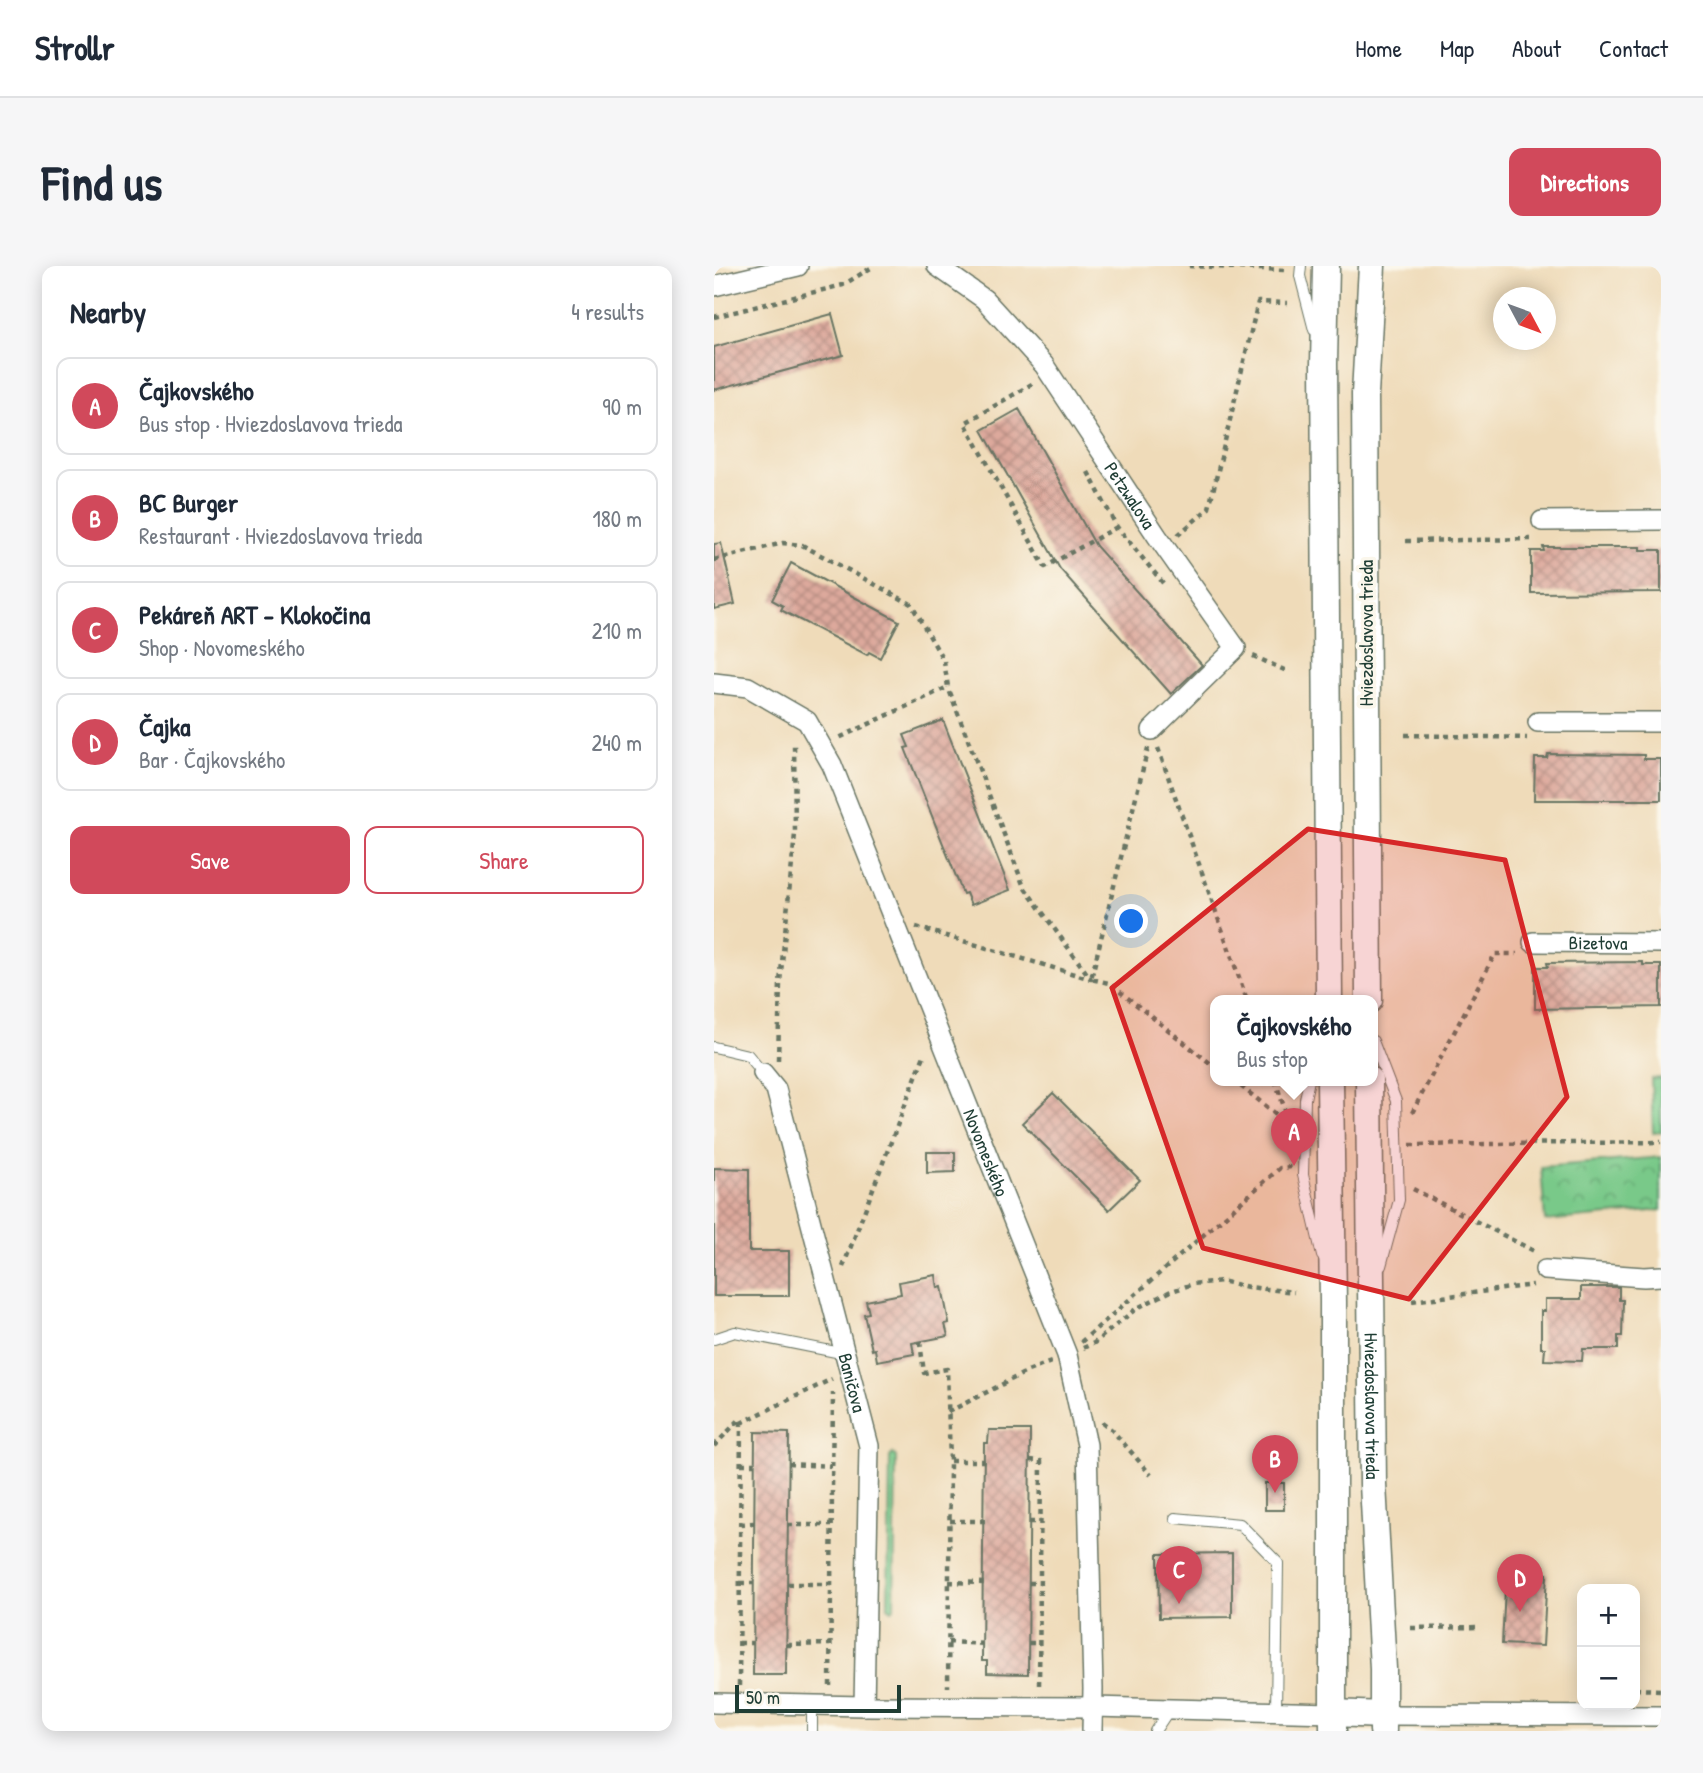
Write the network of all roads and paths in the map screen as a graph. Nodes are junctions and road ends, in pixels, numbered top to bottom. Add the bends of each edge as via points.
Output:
1 (798, 266) edge
2 (874, 266) edge
3 (937, 266) edge
4 (1189, 266) edge
5 (1301, 266) edge
6 (1326, 266) edge
7 (1372, 266) edge
8 (1287, 271) dead end
9 (714, 286) edge
10 (1287, 303) dead end
11 (714, 317) edge
12 (1324, 364) junction
13 (1033, 383) dead end
14 (1661, 520) edge
15 (1542, 521) dead end
16 (1117, 527) dead end
17 (1179, 533) dead end
18 (714, 560) edge
19 (714, 683) edge
20 (948, 687) junction
21 (792, 713) junction
22 (1538, 722) dead end
23 (1661, 722) edge
24 (1152, 730) junction
25 (835, 740) dead end
26 (912, 925) dead end
27 (1661, 943) edge
28 (1528, 948) joint
29 (1091, 979) junction
30 (1245, 995) edge
31 (1329, 995) edge
32 (1369, 995) edge
33 (935, 1025) junction
34 (714, 1047) edge
35 (1378, 1054) edge
36 (1210, 1062) edge
37 (763, 1073) joint
38 (1241, 1086) edge
39 (1277, 1086) edge
40 (1308, 1086) edge
41 (1330, 1086) edge
42 (1369, 1086) edge
43 (776, 1088) junction
44 (1408, 1119) dead end
45 (1661, 1142) edge
46 (1408, 1145) dead end
47 (1294, 1166) dead end
48 (1409, 1187) dead end
49 (849, 1250) dead end
50 (1545, 1270) junction
51 (1661, 1276) edge
52 (1294, 1292) dead end
53 (1372, 1301) junction
54 (1412, 1301) dead end
55 (1333, 1302) junction
56 (714, 1339) edge
57 (920, 1342) dead end
58 (1075, 1351) junction
59 (847, 1354) junction
60 (948, 1412) junction
61 (1099, 1420) dead end
62 (741, 1423) junction
63 (714, 1446) edge
64 (1030, 1460) dead end
65 (950, 1461) junction
66 (988, 1461) dead end
67 (741, 1464) junction
68 (755, 1464) dead end
69 (788, 1464) dead end
70 (832, 1466) junction
71 (1151, 1475) dead end
72 (1175, 1518) dead end
73 (950, 1521) junction
74 (988, 1521) dead end
75 (1029, 1522) dead end
76 (1041, 1522) junction
77 (754, 1523) dead end
78 (740, 1524) junction
79 (788, 1525) dead end
80 (831, 1525) junction
81 (949, 1582) junction
82 (740, 1583) junction
83 (754, 1583) dead end
84 (987, 1583) dead end
85 (1029, 1583) dead end
86 (1040, 1583) junction
87 (788, 1584) dead end
88 (831, 1584) junction
89 (1480, 1627) dead end
90 (1411, 1628) dead end
91 (948, 1642) junction
92 (739, 1643) junction
93 (753, 1643) dead end
94 (1029, 1643) dead end
95 (1040, 1643) junction
96 (830, 1644) junction
97 (987, 1644) dead end
98 (787, 1645) dead end
99 (739, 1687) dead end
100 (830, 1687) dead end
101 (1039, 1688) dead end
102 (1640, 1689) edge
103 (1661, 1690) edge
104 (714, 1703) edge
105 (812, 1705) junction
106 (864, 1706) junction
107 (947, 1706) junction
108 (1093, 1707) junction
109 (1169, 1710) junction
110 (1276, 1712) junction
111 (1661, 1716) edge
112 (1333, 1722) edge
113 (1383, 1723) edge
114 (1479, 1723) edge
115 (812, 1731) edge
116 (1092, 1731) edge
117 (1156, 1731) edge

1 - 9 street
2 - 11 path via 843,285
3 - 24 street, Petzwalova via 984,299 1044,365 1236,648
4 - 8 path
5 - 12 lane
6 - 12 street, Hviezdoslavova trieda
7 - 32 street, Hviezdoslavova trieda via 1365,394
10 - 17 path via 1258,302 1209,508
12 - 31 street, Hviezdoslavova trieda
13 - 16 path via 965,423 1045,567
14 - 15 street
18 - 20 path via 783,543 803,545 911,604 944,661
19 - 21 street, Novomeského via 748,687
20 - 25 path
20 - 29 path via 1024,887
21 - 33 street, Novomeského via 807,721 832,765
21 - 43 path via 795,834 780,982
22 - 23 street
24 - 29 path
24 - 30 path
26 - 29 path
27 - 28 street, Bizetova
28 - 44 path via 1495,954
29 - 36 path via 1109,983
33 - 49 path
33 - 58 street, Novomeského
34 - 37 lane via 748,1055
35 - 53 lane via 1396,1101 1399,1200
37 - 43 street, Baničova
38 - 39 path via 1291,1126
40 - 55 lane via 1303,1175
41 - 55 street, Hviezdoslavova trieda
42 - 53 street, Hviezdoslavova trieda
43 - 59 street, Baničova
45 - 46 path
47 - 58 path via 1280,1168
48 - 50 path via 1546,1258
50 - 51 street
50 - 54 path via 1544,1283
52 - 58 path via 1221,1281 1193,1284 1138,1308 1094,1343
53 - 113 street, Hviezdoslavova trieda via 1373,1484
55 - 112 street, Hviezdoslavova trieda
56 - 59 lane via 735,1332
57 - 60 path via 923,1373 947,1369
58 - 60 path
58 - 108 street, Novomeského via 1087,1445
59 - 106 street, Baničova via 869,1446
60 - 65 path
61 - 71 path
62 - 63 path via 741,1419
62 - 67 path
62 - 70 path via 833,1379
64 - 76 path via 1041,1461
65 - 66 path
65 - 73 path
67 - 68 path
67 - 78 path
69 - 70 path
70 - 80 path
72 - 110 lane via 1240,1524 1278,1563
73 - 74 path
73 - 81 path
75 - 76 path
76 - 86 path
77 - 78 path
78 - 82 path
79 - 80 path
80 - 88 path
81 - 84 path
81 - 91 path
82 - 83 path
82 - 92 path
85 - 86 path
86 - 95 path
87 - 88 path
88 - 96 path
89 - 90 path
91 - 97 path
91 - 107 path
92 - 93 path
92 - 99 path
94 - 95 path
95 - 101 path
96 - 98 path
96 - 100 path
102 - 103 path
104 - 105 street
105 - 106 street
105 - 115 lane
106 - 107 street
107 - 108 street
108 - 109 street
108 - 116 street, Novomeského
109 - 110 street
109 - 117 lane
110 - 112 street
111 - 114 street
112 - 113 street
113 - 114 street

